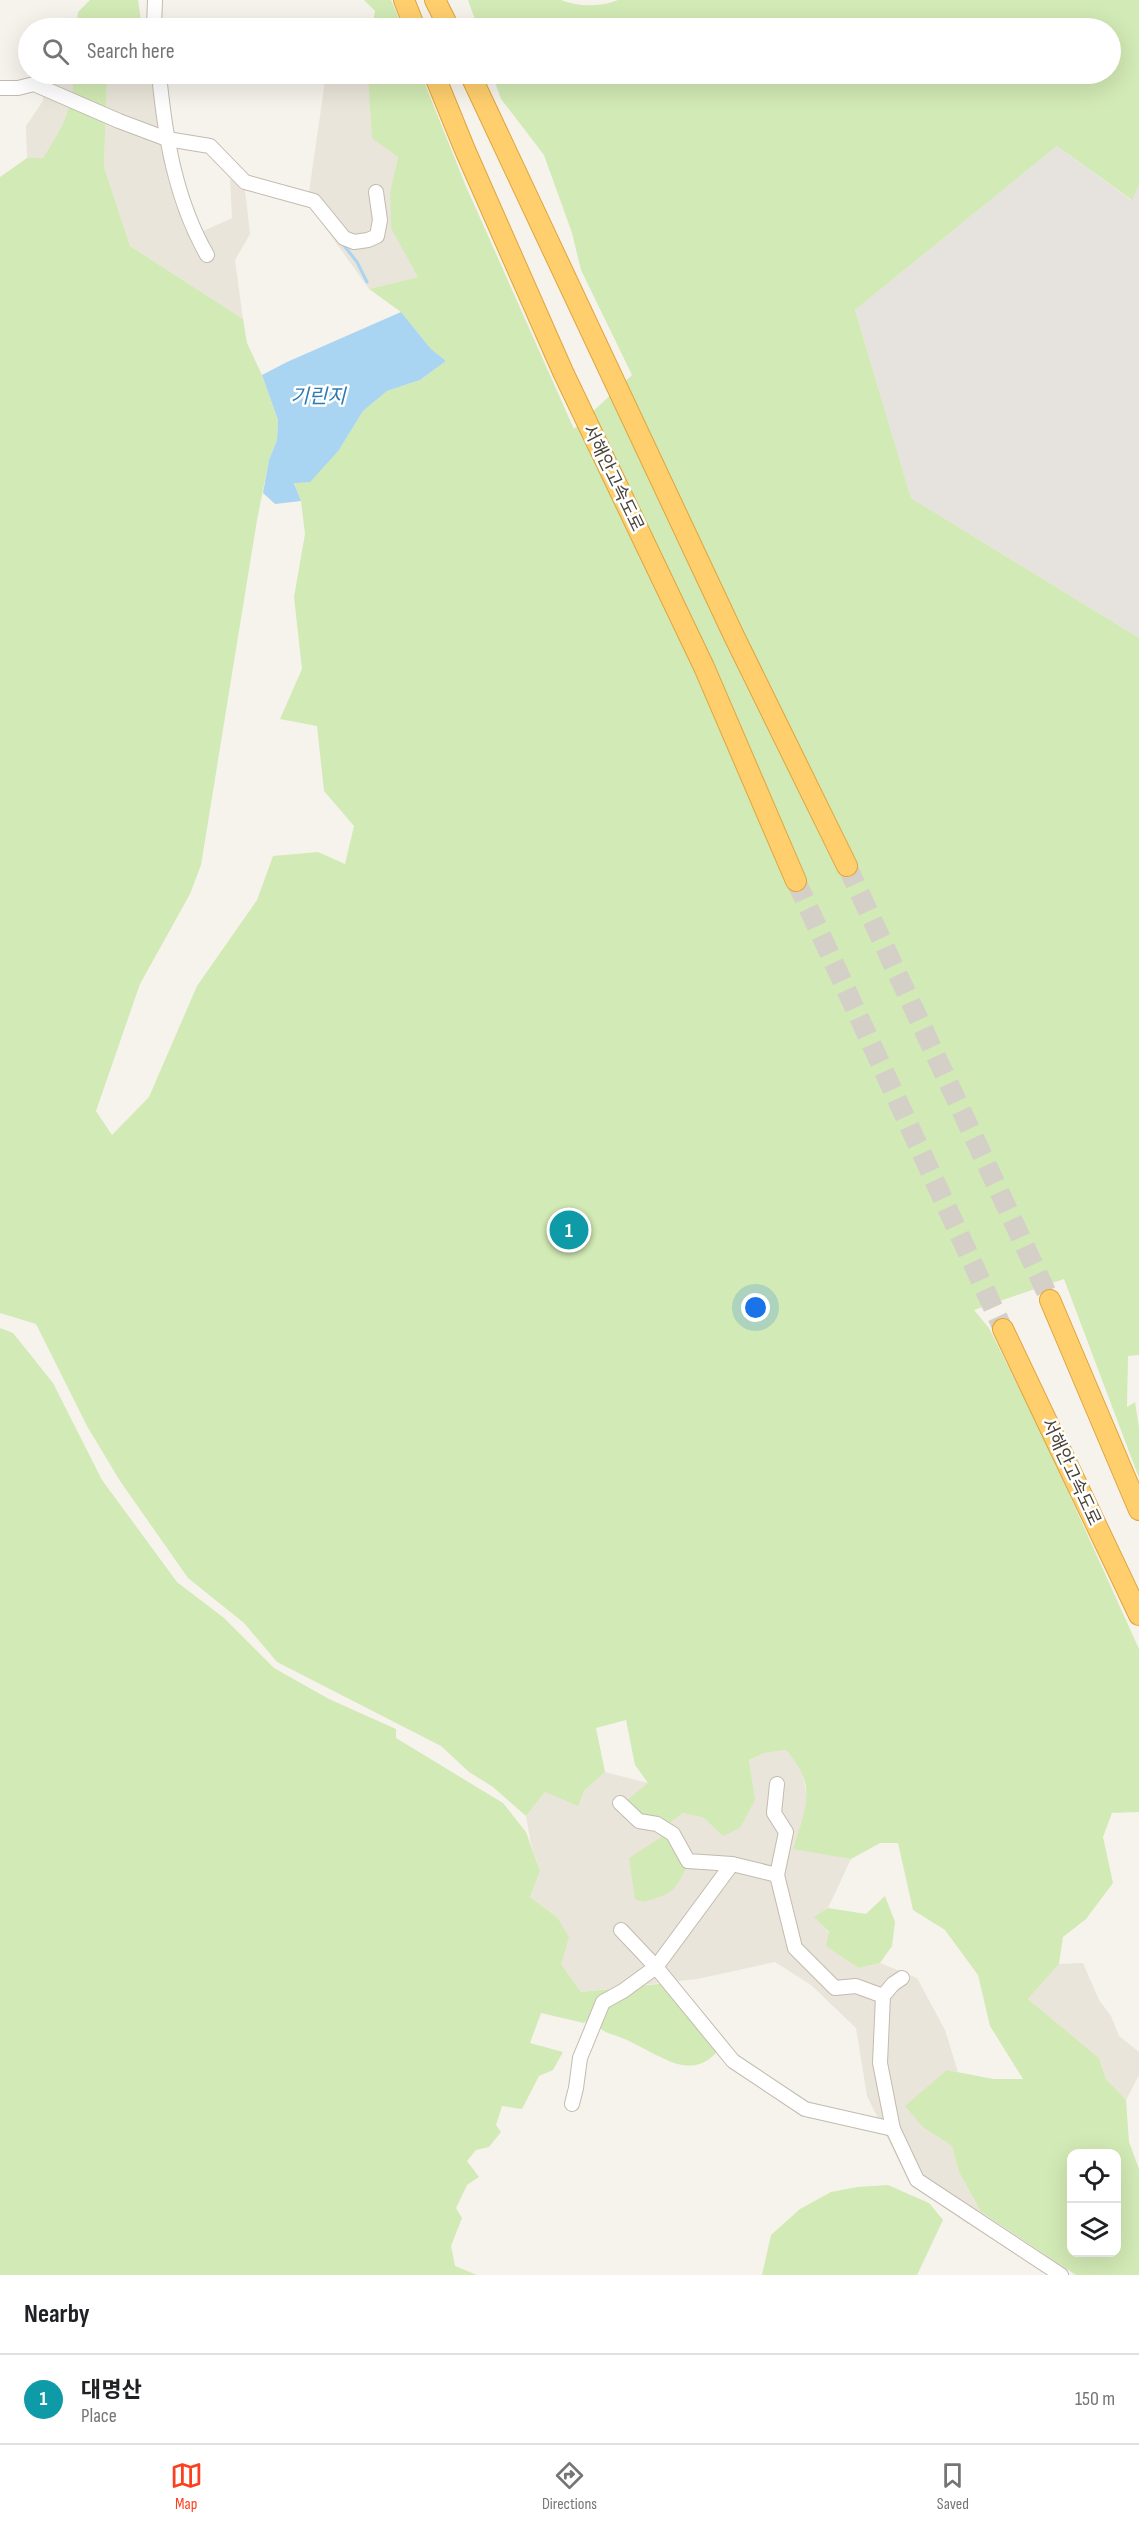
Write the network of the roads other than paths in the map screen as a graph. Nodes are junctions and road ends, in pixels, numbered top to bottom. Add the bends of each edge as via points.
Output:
1 (156, 0) edge
2 (404, 0) edge
3 (435, 0) edge
4 (155, 18) edge
5 (411, 18) edge
6 (444, 18) edge
7 (160, 84) edge
8 (438, 84) edge
9 (475, 84) edge
10 (0, 88) edge
11 (167, 139) junction
12 (376, 192) dead end
13 (207, 255) dead end
14 (848, 866) tunnel mouth
15 (796, 881) tunnel mouth
16 (1050, 1300) tunnel mouth
17 (1003, 1329) tunnel mouth
18 (1139, 1510) edge
19 (1139, 1615) edge
20 (777, 1784) dead end
21 (620, 1803) dead end
22 (732, 1864) junction
23 (777, 1875) junction
24 (621, 1930) dead end
25 (656, 1967) junction
26 (902, 1978) dead end
27 (883, 1996) junction
28 (572, 2104) dead end
29 (893, 2129) junction
30 (1061, 2275) edge

1 - 4 street
2 - 5 highway
3 - 6 highway
7 - 11 street
8 - 15 highway, 서해안고속도로 via 562,372 704,667
9 - 14 highway via 734,636
10 - 11 street via 34,84
11 - 12 street via 210,146 245,182 314,201 344,238 354,242 377,236 380,220
11 - 13 street via 190,220
16 - 18 highway
17 - 19 highway, 서해안고속도로
20 - 23 street via 774,1813 786,1832
21 - 22 street via 639,1821 657,1824 673,1834 688,1861
22 - 23 street
22 - 25 street
23 - 27 street via 795,1948 835,1988 856,1986
24 - 25 street
25 - 28 street via 603,2002 580,2058
25 - 29 street via 734,2061 788,2100 805,2109
26 - 27 street
27 - 29 street via 880,2063
29 - 30 street via 916,2180

